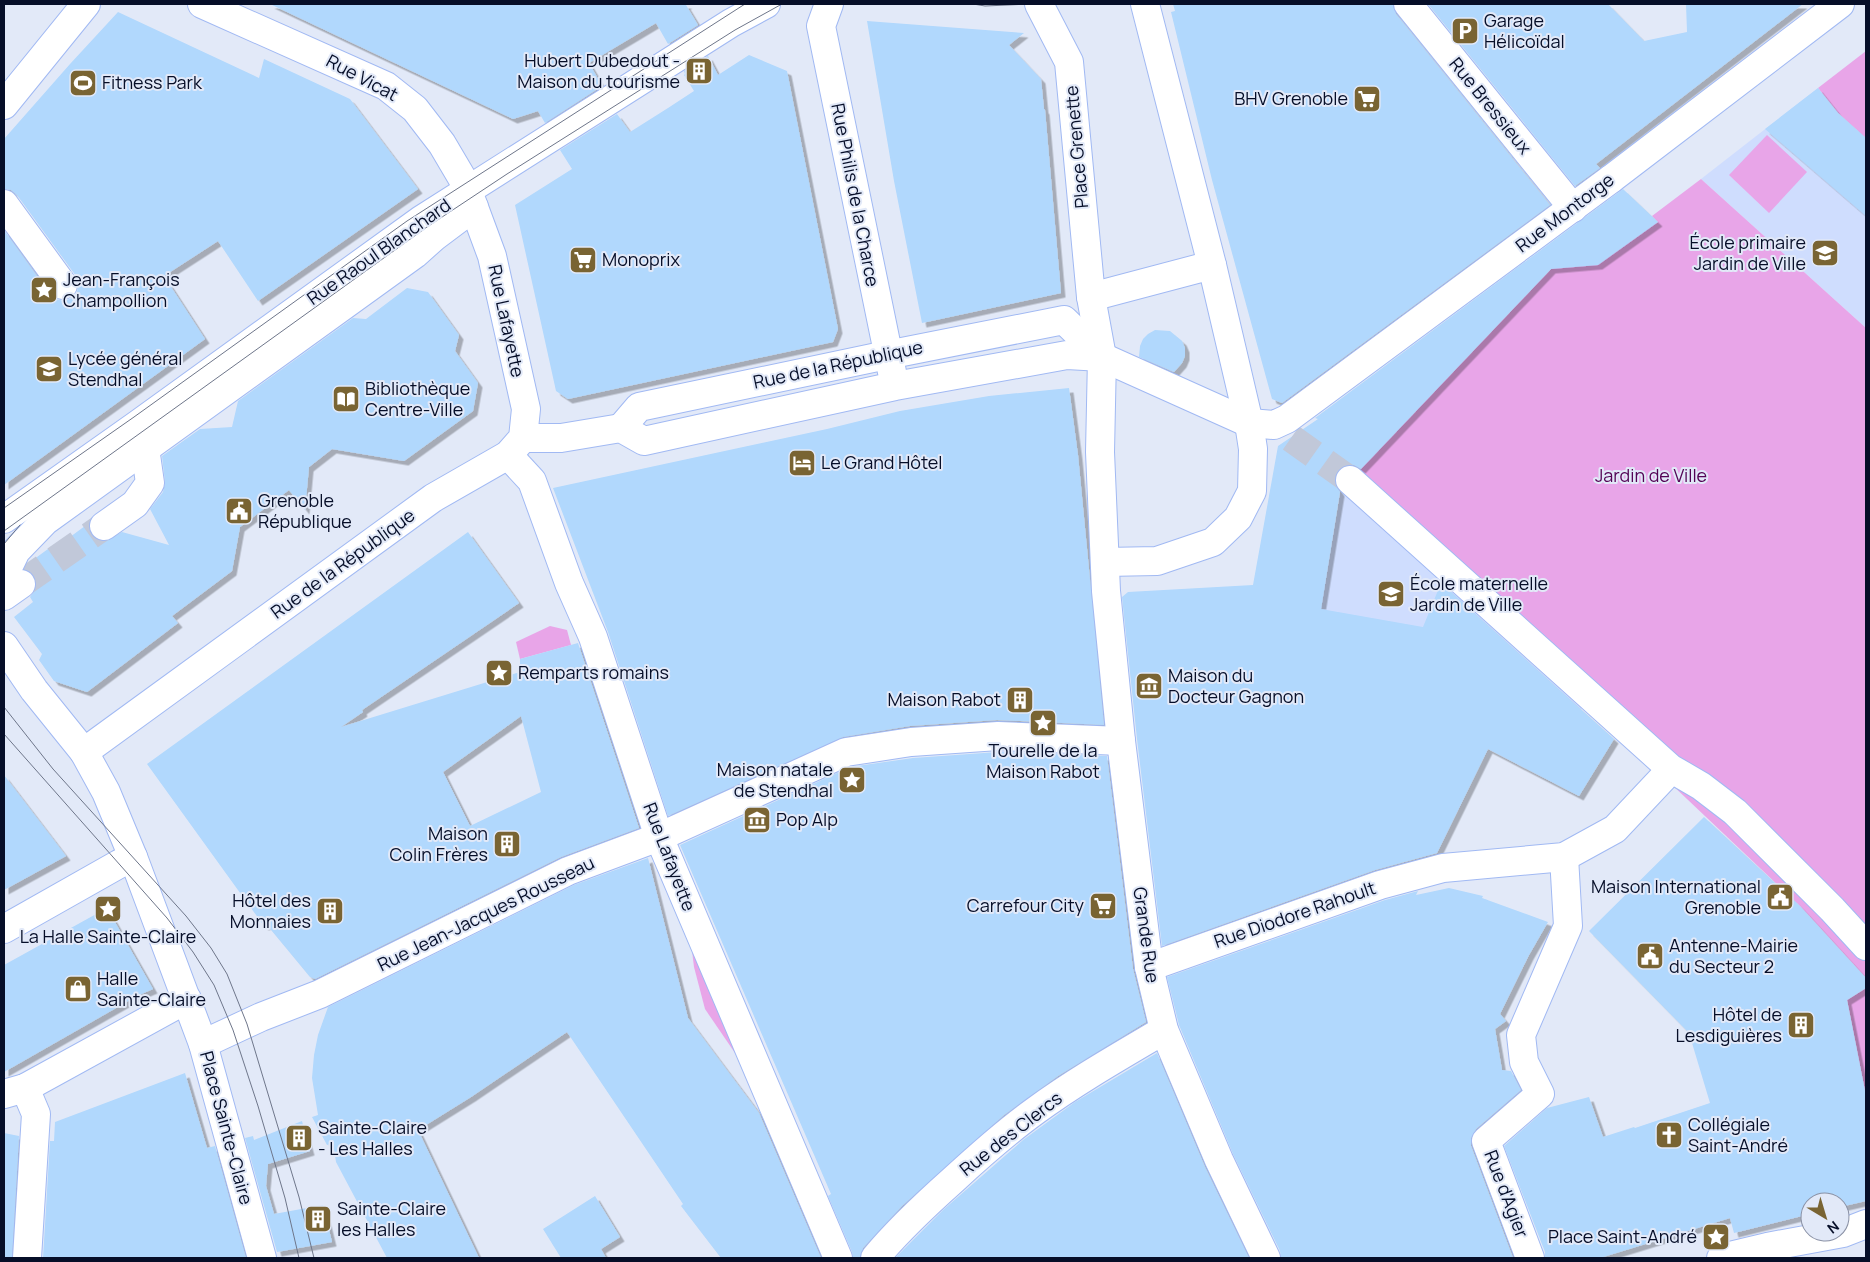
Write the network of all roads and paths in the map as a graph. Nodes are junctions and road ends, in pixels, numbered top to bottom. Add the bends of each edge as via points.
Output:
1 (86, 4) edge
2 (202, 4) edge
3 (766, 4) edge
4 (829, 4) edge
5 (1040, 4) edge
6 (1145, 4) edge
7 (1408, 4) edge
8 (1840, 4) edge
9 (4, 105) edge
10 (471, 199) junction
11 (4, 204) edge
12 (1573, 208) junction
13 (1212, 265) junction
14 (63, 286) dead end
15 (1091, 297) junction
16 (887, 355) junction
17 (1102, 357) junction
18 (895, 386) junction
19 (1249, 423) junction
20 (621, 428) junction
21 (515, 446) junction
22 (145, 448) junction
23 (1350, 480) tunnel mouth
24 (4, 519) edge
25 (104, 526) tunnel mouth
26 (10, 551) edge
27 (1105, 562) junction
28 (10, 586) edge
29 (1106, 592) joint
30 (4, 646) edge
31 (1121, 741) junction
32 (84, 752) junction
33 (1663, 778) dead end
34 (660, 837) junction
35 (133, 857) junction
36 (1564, 857) junction
37 (4, 929) edge
38 (1866, 946) edge
39 (1149, 967) junction
40 (187, 1000) junction
41 (1164, 1030) junction
42 (203, 1044) junction
43 (14, 1091) edge
44 (1866, 1224) edge
45 (1763, 1252) edge
46 (27, 1258) edge
47 (262, 1258) edge
48 (838, 1258) edge
49 (875, 1258) edge
50 (1266, 1258) edge
51 (1530, 1258) edge
52 (1721, 1258) edge

1 - 9 street
2 - 10 street, Rue Vicat via 386,86 415,109 442,144
3 - 10 street, Rue Raoul Blanchard via 731,23
4 - 16 street, Rue Philis de la Charce via 821,26
5 - 15 street, Place Grenette via 1069,62
6 - 13 street
7 - 12 street, Rue Bressieux
8 - 12 street, Rue Montorge
10 - 21 street, Rue Lafayette via 492,256 526,409
10 - 22 street, Rue Raoul Blanchard via 416,254
10 - 24 street, Rue Raoul Blanchard via 421,220
11 - 14 street
12 - 19 street, Rue Montorge via 1287,419 1274,425
13 - 15 street
13 - 19 street
15 - 17 street, Place Grenette
16 - 17 street, Rue de la République via 1064,320
16 - 18 street, Rue Philis de la Charce
16 - 20 street, Rue de la République via 639,407
17 - 18 street, Rue de la République via 1067,355
17 - 19 street
17 - 27 street, Place Grenette via 1100,452
18 - 20 street, Rue de la République via 644,441
19 - 27 street via 1253,449 1252,491 1238,518 1213,542 1157,561
20 - 21 street, Rue de la République
21 - 32 street, Rue de la République via 433,498
21 - 34 street, Rue Lafayette via 532,481 593,637
22 - 25 street via 150,483 135,504
22 - 26 street, Rue Raoul Blanchard via 45,521
23 - 38 street via 1670,768 1735,812
26 - 28 street, Rue Raoul Blanchard
27 - 29 street, Place Grenette
29 - 31 street, Grande Rue
30 - 32 street, Place Sainte-Claire via 34,690
31 - 34 street, Rue Jean-Jacques Rousseau via 998,736 911,742 846,752
31 - 39 street, Grande Rue
32 - 35 street, Place Sainte-Claire via 106,792
33 - 36 street via 1615,829
34 - 42 street, Rue Jean-Jacques Rousseau via 568,871 320,994
34 - 48 street, Rue Lafayette
35 - 37 street
35 - 40 street, Place Sainte-Claire
36 - 39 street, Rue Diodore Rahoult via 1443,868 1380,885
36 - 51 street, Rue d'Agier via 1568,926 1521,1035 1524,1062 1540,1094 1486,1141
39 - 41 street, Grande Rue
40 - 42 street, Place Sainte-Claire
40 - 43 street
41 - 49 street, Rue des Clercs via 1034,1111 915,1213
41 - 50 street, Grande Rue via 1219,1160
42 - 47 street, Place Sainte-Claire
43 - 46 street via 36,1114
44 - 45 street via 1843,1233
45 - 52 street

